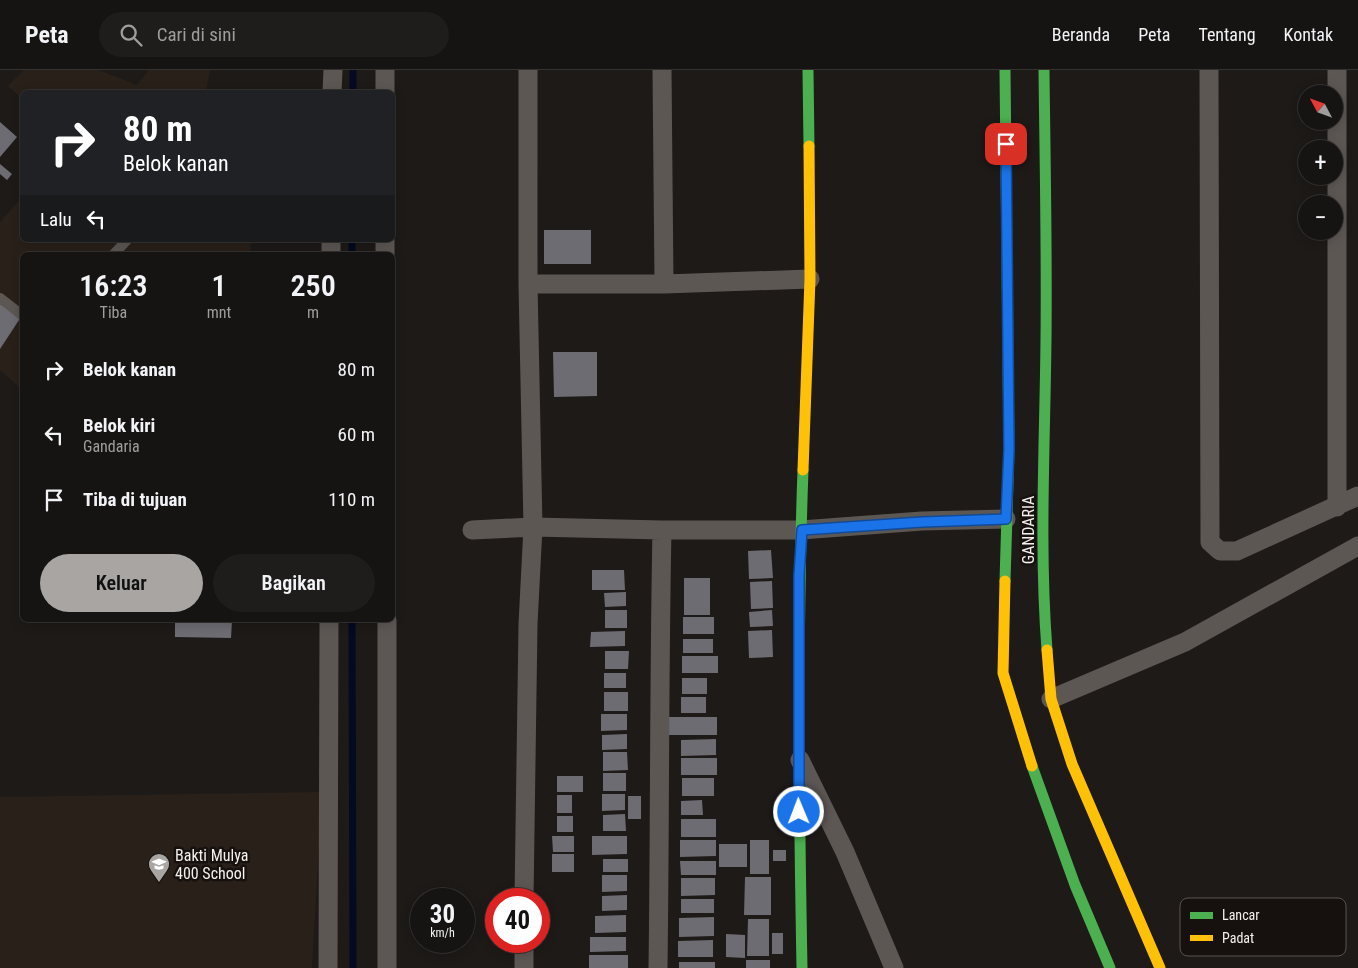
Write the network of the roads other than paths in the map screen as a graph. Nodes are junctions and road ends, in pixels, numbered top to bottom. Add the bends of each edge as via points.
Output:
1 (333, 70) edge
2 (385, 70) edge
3 (528, 70) edge
4 (662, 70) edge
5 (808, 70) edge
6 (1005, 70) edge
7 (1044, 70) edge
8 (1209, 70) edge
9 (1337, 70) edge
10 (332, 90) edge
11 (385, 90) edge
12 (124, 242) edge
13 (116, 252) edge
14 (810, 279) junction
15 (528, 284) junction
16 (664, 284) junction
17 (0, 298) edge
18 (20, 314) edge
19 (1358, 496) edge
20 (1337, 507) junction
21 (1006, 519) junction
22 (533, 527) junction
23 (472, 530) dead end
24 (662, 530) junction
25 (802, 530) junction
26 (1358, 546) edge
27 (329, 622) edge
28 (387, 622) edge
29 (1051, 698) junction
30 (798, 754) junction
31 (524, 888) edge
32 (524, 953) edge
33 (328, 968) edge
34 (387, 968) edge
35 (524, 968) edge
36 (658, 968) edge
37 (802, 968) edge
38 (894, 968) edge
39 (1110, 968) edge
40 (1160, 968) edge

1 - 10 street
2 - 11 street
3 - 15 street
4 - 16 street
5 - 14 street
6 - 21 street, GANDARIA via 1012,310
7 - 29 street, GANDARIA via 1040,310 1043,601
8 - 20 street via 1210,542 1220,551 1237,551
9 - 20 street
12 - 13 lane
14 - 16 street
14 - 25 street
15 - 16 street
15 - 22 street
17 - 18 lane
19 - 20 street
21 - 25 street
21 - 39 street, GANDARIA via 1003,673 1040,791
22 - 23 street
22 - 24 street
22 - 31 street via 528,624
24 - 25 street
24 - 36 street
25 - 30 street
26 - 29 street via 1186,642
27 - 33 street
28 - 34 street
29 - 40 street, GANDARIA via 1072,764
30 - 37 street
30 - 38 street via 845,852
32 - 35 street

